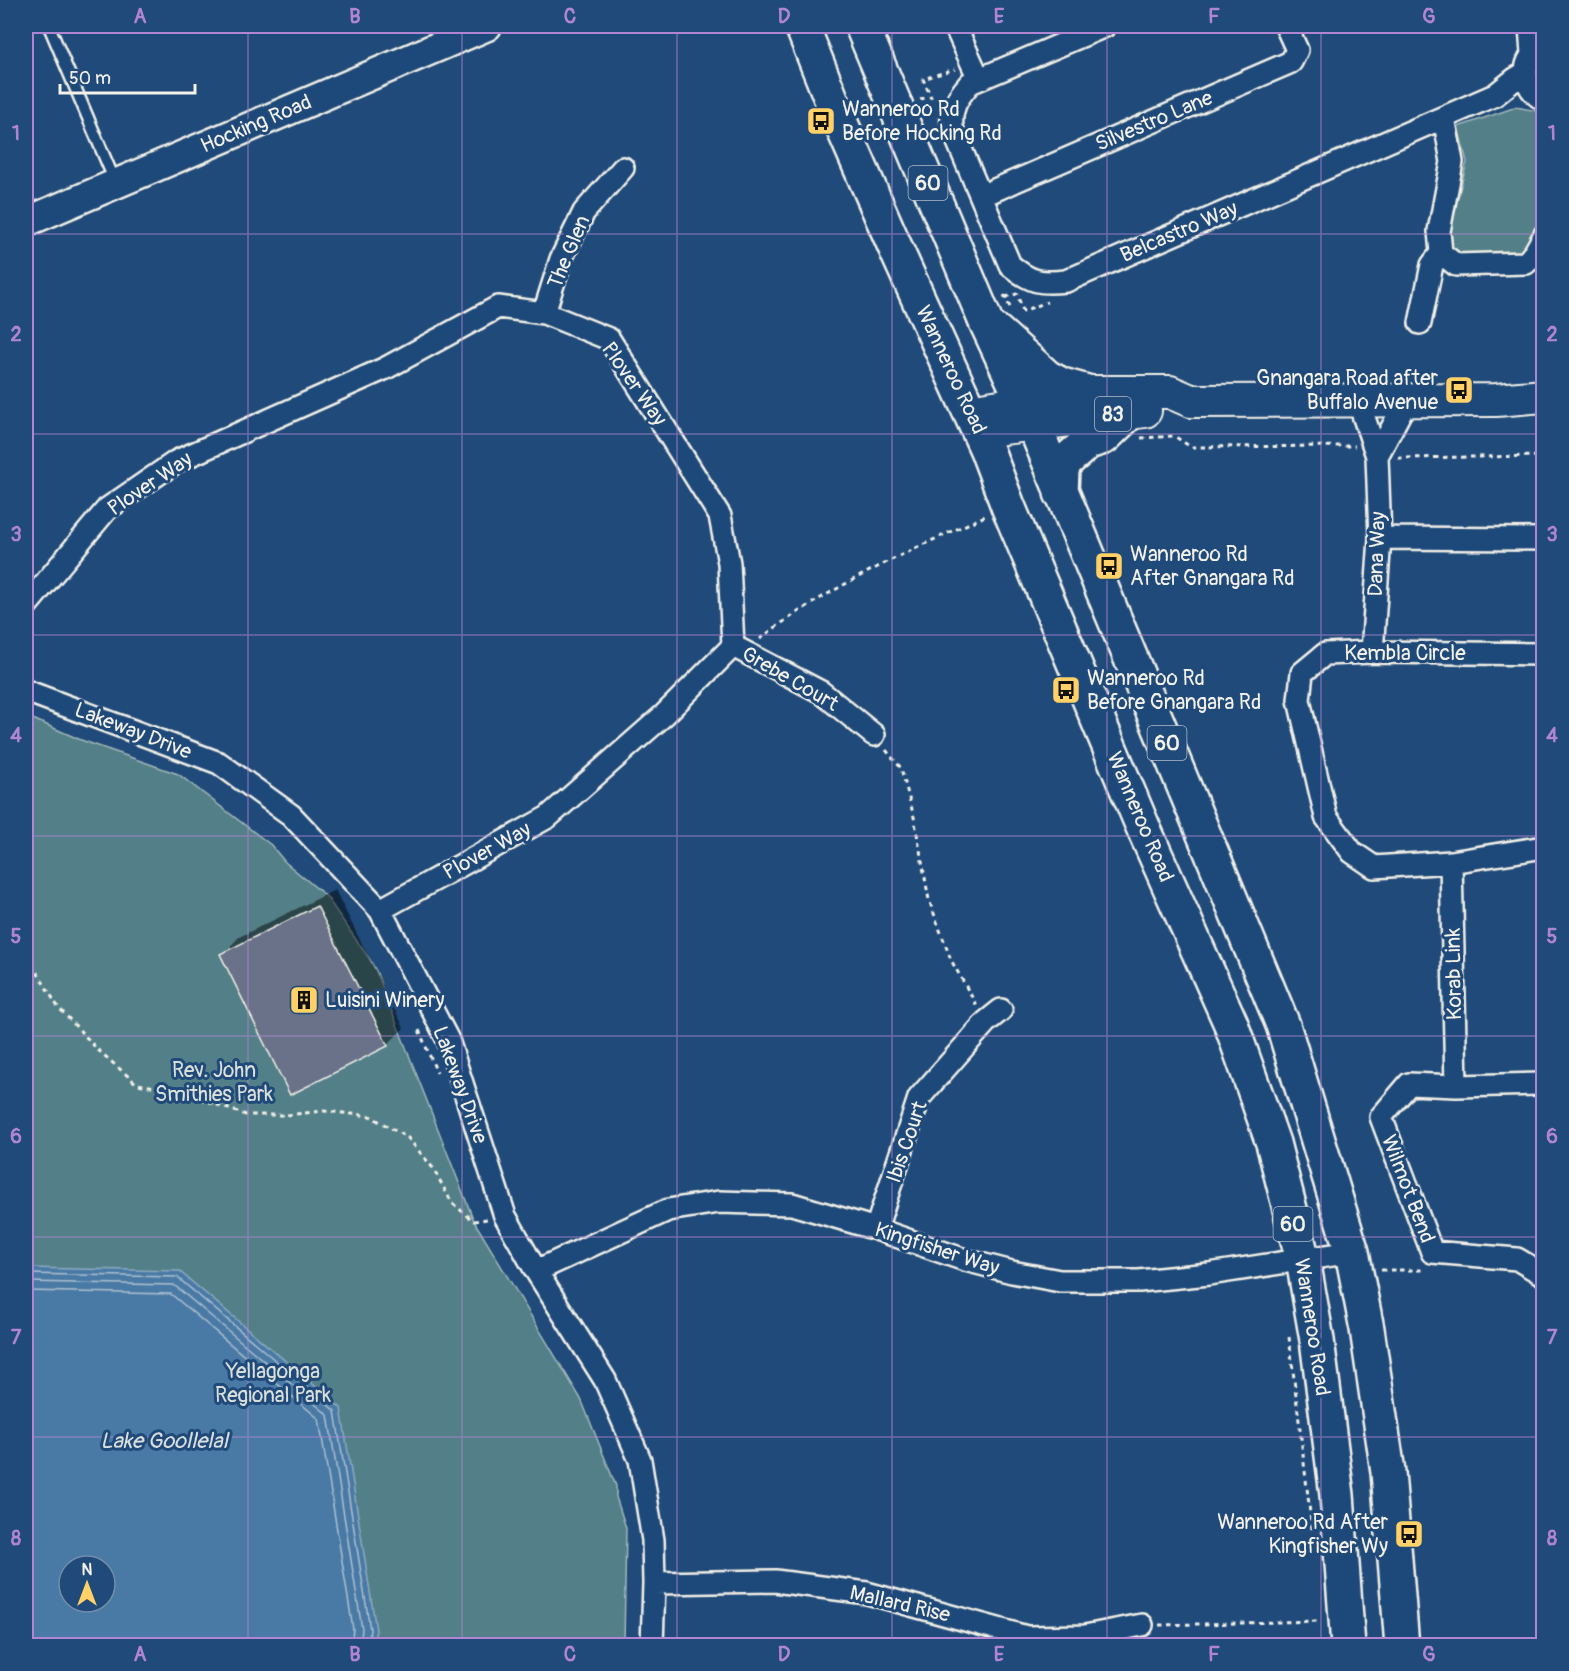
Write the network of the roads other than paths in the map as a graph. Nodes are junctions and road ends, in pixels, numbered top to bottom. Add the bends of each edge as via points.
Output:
1 (49, 26) edge
2 (487, 26) edge
3 (802, 26) edge
4 (862, 26) edge
5 (955, 26) edge
6 (1105, 26) edge
7 (1286, 26) edge
8 (1530, 26) edge
9 (975, 72) junction
10 (1535, 73) edge
11 (1444, 117) junction
12 (623, 168) dead end
13 (116, 184) junction
14 (981, 196) junction
15 (26, 222) edge
16 (1544, 236) edge
17 (1441, 253) junction
18 (544, 313) junction
19 (986, 322) junction
20 (1419, 323) dead end
21 (1087, 392) junction
22 (1544, 396) edge
23 (1358, 400) junction
24 (1407, 400) junction
25 (1496, 400) junction
26 (1191, 401) junction
27 (1544, 412) edge
28 (1028, 414) junction
29 (974, 421) junction
30 (1132, 425) junction
31 (1377, 456) junction
32 (1061, 493) junction
33 (1380, 538) junction
34 (1544, 539) edge
35 (26, 606) edge
36 (739, 649) junction
37 (1372, 652) junction
38 (1544, 654) edge
39 (26, 679) edge
40 (32, 693) edge
41 (873, 735) road end
42 (1544, 847) edge
43 (1451, 862) junction
44 (380, 910) junction
45 (993, 1016) road end
46 (1544, 1084) edge
47 (1456, 1086) junction
48 (876, 1229) junction
49 (1352, 1252) junction
50 (1302, 1260) junction
51 (536, 1271) junction
52 (1544, 1275) edge
53 (654, 1583) junction
54 (1142, 1625) road end
55 (1336, 1637) edge
56 (652, 1646) edge
57 (1402, 1646) edge

1 - 13 lane
2 - 13 street, Hocking Road
3 - 29 highway, Wanneroo Road / 60 via 840,121
4 - 19 highway, 60
5 - 9 street
6 - 9 street
7 - 14 street, Silvestro Lane via 1297,50 1291,62
8 - 10 street
9 - 14 street, Belcastro Way via 954,101 951,118
10 - 11 street, Belcastro Way
11 - 14 street, Belcastro Way via 1066,281 1044,284 1024,278 1010,265
11 - 17 street via 1452,162 1439,231
12 - 18 street, The Glen via 584,212 561,259
13 - 15 street, Hocking Road
16 - 17 street via 1526,264 1456,265
17 - 20 street via 1432,265
18 - 35 street, Plover Way via 498,307 386,368 177,461 107,509
18 - 36 street, Plover Way via 609,339 720,516
19 - 21 highway, 83 via 1047,377
19 - 28 highway, 60
21 - 26 main road, 83 via 1170,392
21 - 28 main road, 83
22 - 25 main road, 83
23 - 24 main road, 83
23 - 26 main road, 83
23 - 31 street, Dana Way
24 - 25 main road, 83
24 - 31 street
25 - 27 main road, 83
26 - 30 main road, 83
28 - 29 main road, 83
28 - 30 main road, 83
28 - 32 highway, 60
29 - 50 highway, Wanneroo Road / 60 via 1143,828 1231,1024 1273,1143
30 - 32 highway via 1088,442 1074,452 1062,469
31 - 33 street, Dana Way
32 - 49 highway, 60 via 1283,1025
33 - 34 street
33 - 37 street, Dana Way
36 - 41 street, Grebe Court via 821,692
36 - 44 street, Plover Way via 548,817
37 - 38 street, Kembla Circle
37 - 43 street, Kembla Circle via 1325,654 1302,673 1299,700 1326,817 1352,852 1374,867
39 - 40 street, Lakeway Drive
40 - 44 street, Lakeway Drive via 219,764 291,815
42 - 43 street, Kembla Circle
43 - 47 street, Korab Link
44 - 51 street, Lakeway Drive via 448,1040 505,1216
45 - 48 street, Ibis Court via 919,1098
46 - 47 street, Wilmot Bend
47 - 52 street, Wilmot Bend via 1408,1084 1381,1117 1432,1252 1517,1259
48 - 50 street, Kingfisher Way via 965,1260 1060,1281 1139,1281
48 - 51 street, Kingfisher Way via 792,1204 719,1202 668,1210
49 - 50 street, Kingfisher Way
49 - 57 highway, 60 via 1389,1472
50 - 55 highway, Wanneroo Road / 60 via 1317,1340 1337,1495
51 - 53 street, Lakeway Drive via 605,1380 640,1460 653,1540
53 - 54 street, Mallard Rise via 775,1581 867,1593 1027,1636 1085,1636
53 - 56 street, Lakeway Drive

